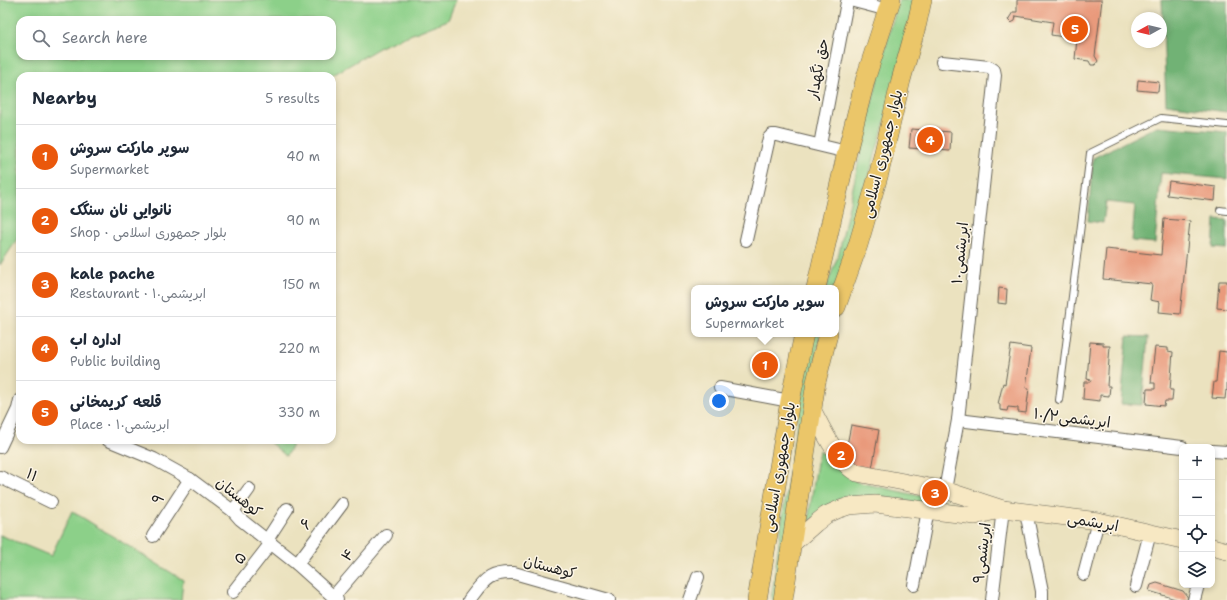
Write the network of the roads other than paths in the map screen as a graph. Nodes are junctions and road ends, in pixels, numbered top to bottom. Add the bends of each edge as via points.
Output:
1 (849, 0) edge
2 (922, 0) edge
3 (881, 4) edge
4 (942, 62) dead end
5 (1227, 125) edge
6 (820, 145) junction
7 (847, 152) junction
8 (1220, 210) dead end
9 (1227, 211) edge
10 (746, 240) dead end
11 (817, 285) edge
12 (839, 298) edge
13 (803, 337) edge
14 (827, 337) edge
15 (720, 388) dead end
16 (1059, 400) dead end
17 (790, 401) junction
18 (812, 409) junction
19 (16, 413) edge
20 (958, 420) junction
21 (118, 444) edge
22 (1179, 447) edge
23 (0, 448) edge
24 (1215, 451) edge
25 (1227, 452) edge
26 (0, 477) edge
27 (190, 479) junction
28 (249, 489) dead end
29 (946, 490) junction
30 (51, 502) dead end
31 (342, 504) dead end
32 (287, 509) dead end
33 (1003, 509) junction
34 (928, 510) junction
35 (233, 511) junction
36 (1026, 512) junction
37 (1098, 521) junction
38 (1150, 534) junction
39 (386, 535) dead end
40 (153, 536) dead end
41 (1179, 539) edge
42 (269, 542) junction
43 (790, 546) junction
44 (1215, 548) edge
45 (1227, 551) edge
46 (297, 564) junction
47 (1084, 574) dead end
48 (698, 577) dead end
49 (914, 585) dead end
50 (1136, 586) dead end
51 (1197, 588) edge
52 (233, 592) dead end
53 (335, 598) edge
54 (469, 600) edge
55 (609, 600) edge
56 (690, 600) edge
57 (757, 600) edge
58 (783, 600) edge
59 (992, 600) edge
60 (1042, 600) edge
61 (1194, 600) edge

1 - 3 street, حق نگهدار
1 - 6 street, حق نگهدار
2 - 12 main road, بلوار جمهوری اسلامی via 879,173
3 - 7 main road
4 - 20 street, ابریشمی۱۰ via 989,67 994,70 995,75
5 - 16 lane via 1161,118 1090,153
6 - 7 street
6 - 10 street via 776,135 769,138
7 - 11 main road
8 - 9 lane
13 - 17 main road, بلوار جمهوری اسلامی
14 - 18 main road, بلوار جمهوری اسلامی
15 - 17 street
17 - 57 main road, بلوار جمهوری اسلامی
18 - 29 main road via 835,449 853,471
18 - 43 main road, بلوار جمهوری اسلامی
19 - 23 street
20 - 22 street, ۱۰/۲ابریشمی
20 - 29 street, ابریشمی۱۰
21 - 27 street, کوهستان via 154,459
24 - 25 street
26 - 30 street, ۱۱
27 - 35 street, کوهستان
27 - 40 street, ۹
28 - 35 street
29 - 33 main road
31 - 46 street, ۶
32 - 42 street, ۵
33 - 34 main road via 975,516
33 - 36 main road, ابریشمی
33 - 59 street, ابریشمی۹
34 - 43 main road via 875,504 849,506 826,515
34 - 49 street
35 - 42 street, کوهستان
36 - 37 main road, ابریشمی
36 - 60 street
37 - 38 main road, ابریشمی
37 - 47 street
38 - 41 main road, ابریشمی
38 - 50 street
39 - 53 street, ۴
42 - 46 street, کوهستان
42 - 52 street, ۵
43 - 58 main road, بلوار جمهوری اسلامی
44 - 45 main road
46 - 53 street, کوهستان
48 - 56 street
51 - 61 street
54 - 55 street, کوهستان via 487,578 503,573 514,573

